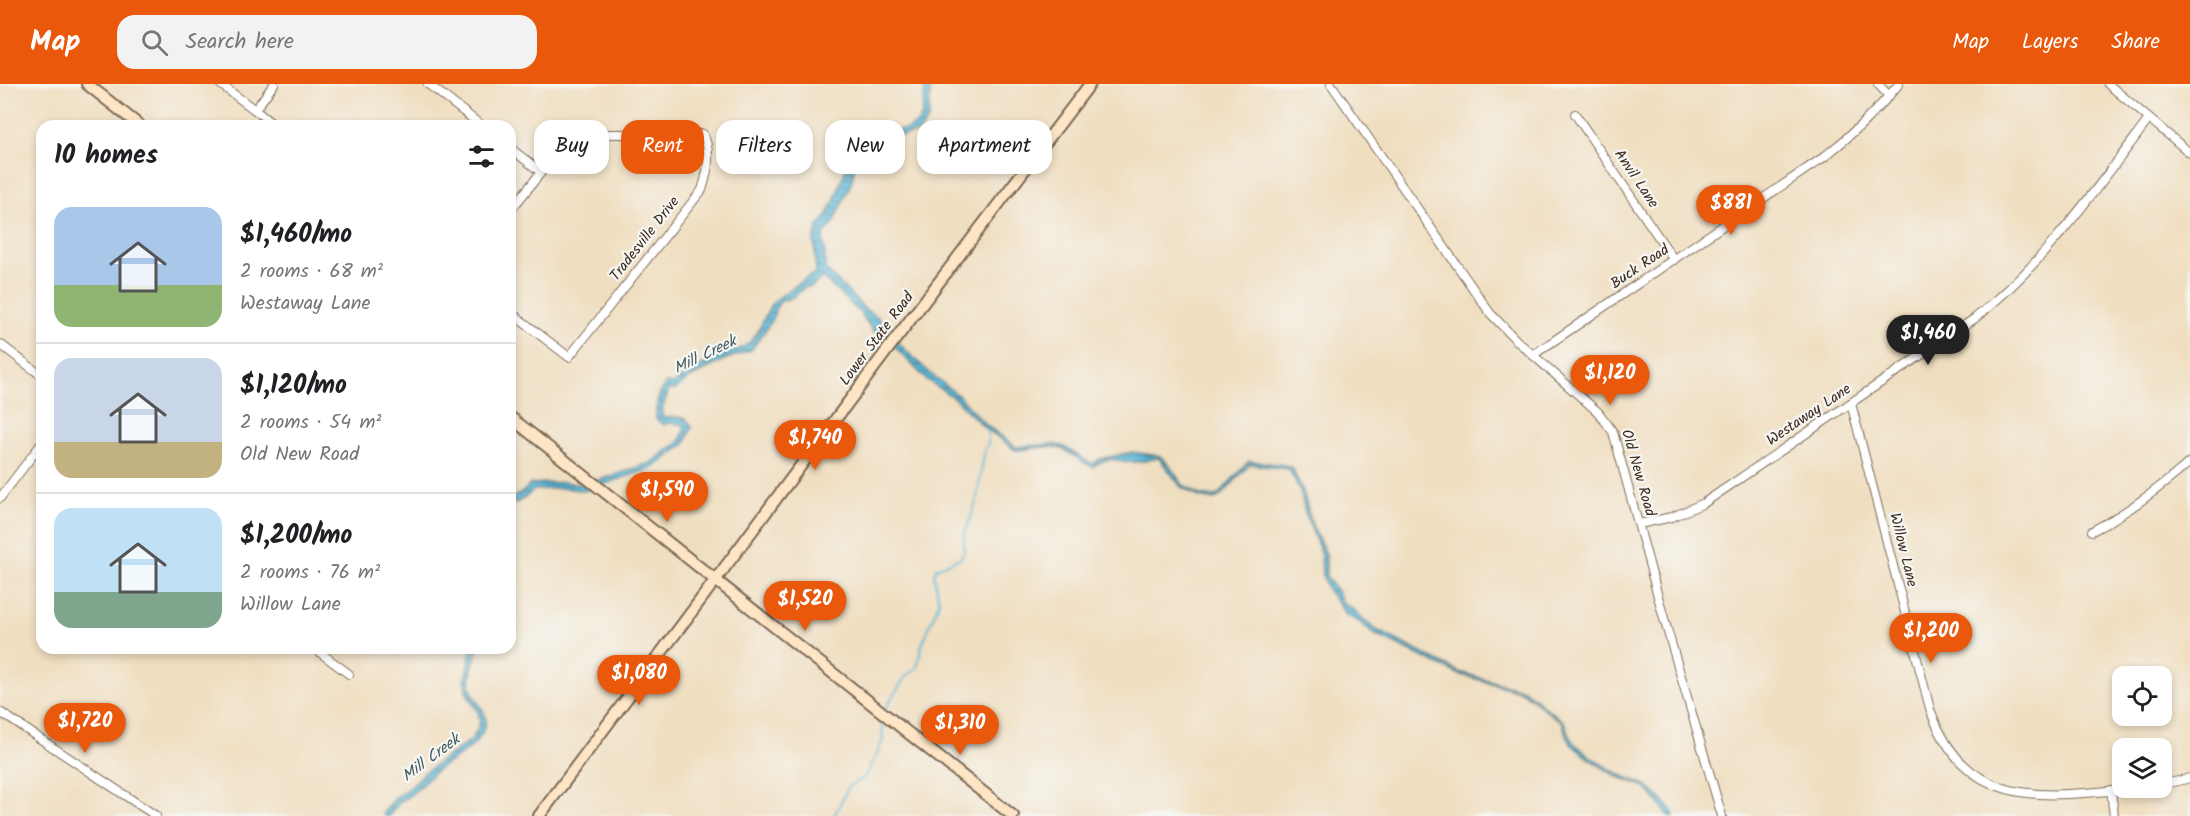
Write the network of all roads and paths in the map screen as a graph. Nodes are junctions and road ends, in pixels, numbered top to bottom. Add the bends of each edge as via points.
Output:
1 (87, 84) edge
2 (220, 84) edge
3 (274, 84) edge
4 (428, 84) edge
5 (1090, 84) edge
6 (1331, 84) edge
7 (1878, 84) edge
8 (1899, 84) edge
9 (2108, 84) edge
10 (1889, 96) junction
11 (255, 110) junction
12 (1575, 114) dead end
13 (2149, 119) junction
14 (133, 120) edge
15 (268, 120) edge
16 (474, 120) edge
17 (609, 134) edge
18 (516, 153) edge
19 (2190, 153) edge
20 (534, 167) edge
21 (539, 174) edge
22 (516, 203) edge
23 (1674, 260) junction
24 (516, 317) edge
25 (0, 344) edge
26 (1533, 355) junction
27 (36, 371) edge
28 (1851, 403) junction
29 (516, 422) edge
30 (36, 451) edge
31 (2190, 462) edge
32 (0, 498) edge
33 (1639, 524) junction
34 (2092, 531) dead end
35 (716, 579) junction
36 (322, 654) edge
37 (350, 674) dead end
38 (0, 712) edge
39 (2190, 778) edge
40 (2172, 782) edge
41 (2111, 790) joint
42 (156, 816) edge
43 (539, 816) edge
44 (1013, 816) edge
45 (1722, 816) edge
46 (2114, 816) edge

1 - 14 main road
2 - 11 street
3 - 11 street
4 - 16 street
5 - 35 main road, Lower State Road
6 - 26 street, Old New Road via 1483,303
7 - 10 street
8 - 10 street, Buck Road
9 - 13 street
10 - 23 street, Buck Road via 1824,157
11 - 15 street
12 - 23 street, Anvil Lane
13 - 19 street
13 - 28 street, Westaway Lane via 2016,284 1974,319
17 - 24 street, Tradesville Drive via 703,134 709,159 702,190 569,357
18 - 20 street
21 - 22 street, Tradesville Drive
23 - 26 street, Buck Road
25 - 27 street
26 - 33 street, Old New Road via 1609,425
28 - 33 street, Westaway Lane via 1704,503 1672,517
28 - 41 street, Willow Lane via 1929,709 1943,738 1969,769 2007,790 2046,795
29 - 35 main road
30 - 32 street
31 - 34 street via 2162,486
33 - 45 street, Old New Road
35 - 43 main road, Lower State Road
35 - 44 main road
36 - 37 street
38 - 42 street
39 - 40 street
41 - 46 street

